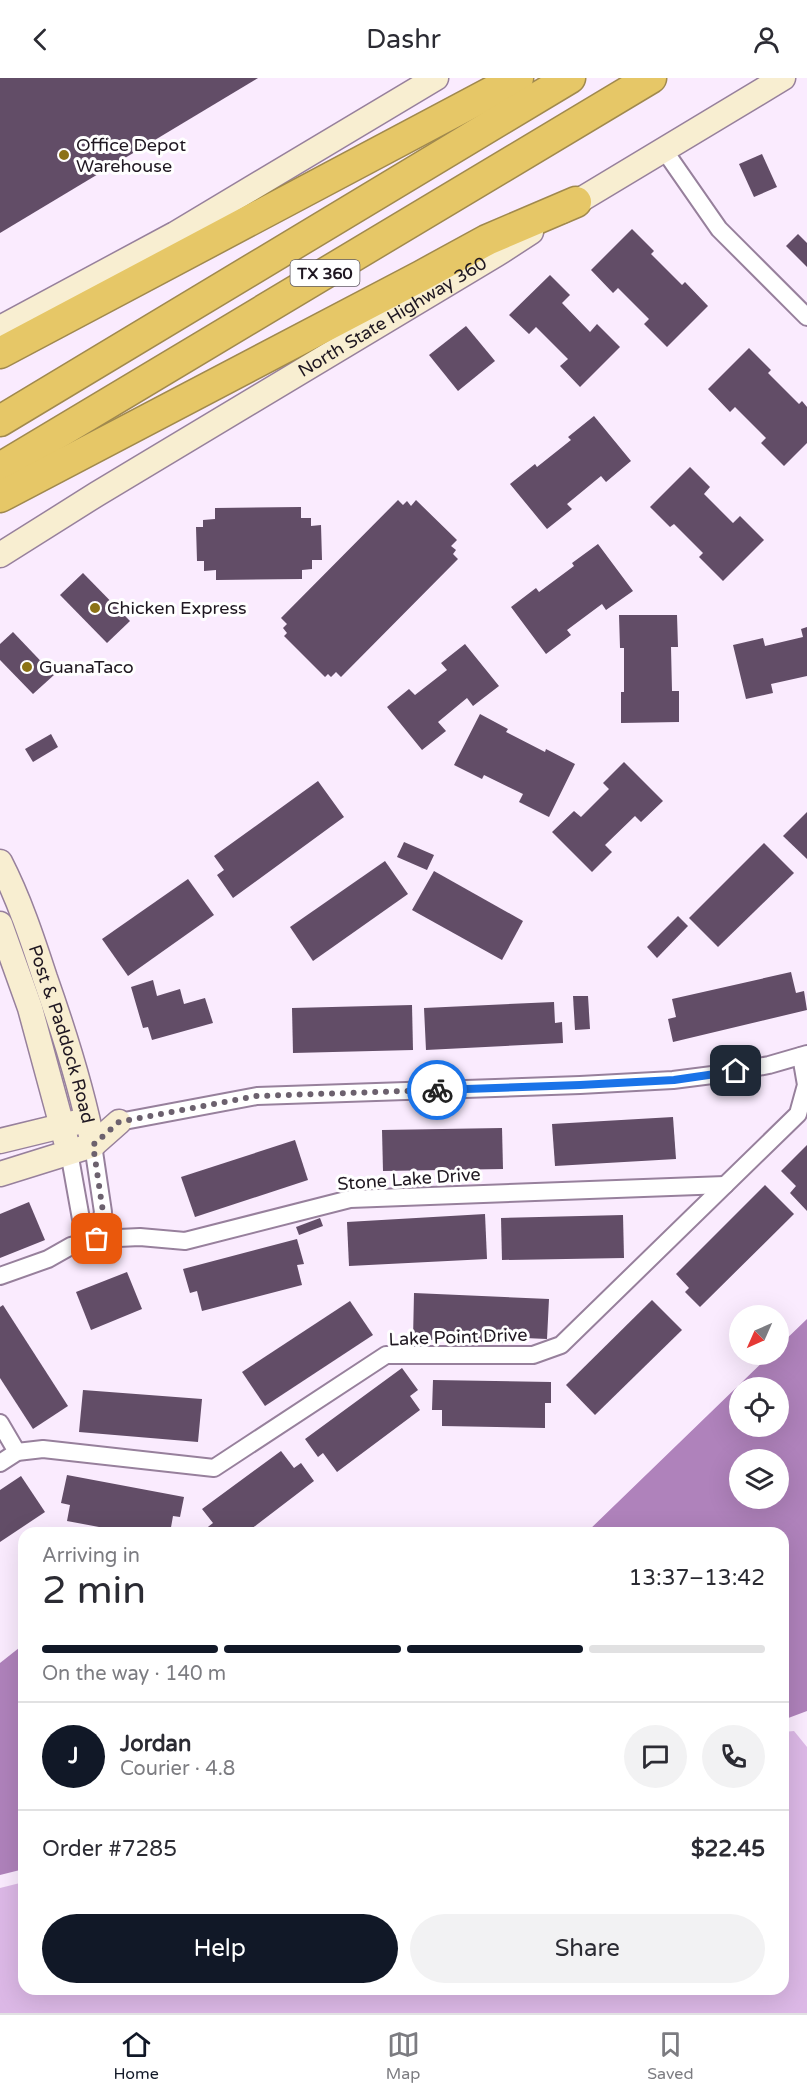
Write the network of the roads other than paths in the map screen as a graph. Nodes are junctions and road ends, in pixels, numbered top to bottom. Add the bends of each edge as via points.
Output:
1 (436, 78) edge
2 (518, 78) edge
3 (570, 78) edge
4 (651, 78) edge
5 (783, 78) edge
6 (664, 150) junction
7 (576, 202) junction
8 (807, 317) edge
9 (0, 328) edge
10 (0, 353) edge
11 (0, 421) edge
12 (0, 468) edge
13 (0, 497) edge
14 (0, 555) edge
15 (0, 864) edge
16 (0, 924) edge
17 (804, 1055) edge
18 (88, 1119) junction
19 (119, 1122) junction
20 (64, 1126) junction
21 (0, 1141) edge
22 (93, 1145) junction
23 (69, 1152) junction
24 (0, 1174) edge
25 (725, 1185) junction
26 (97, 1239) junction
27 (0, 1276) edge
28 (0, 1423) edge
29 (17, 1452) junction
30 (0, 1463) edge

1 - 9 main road via 175,234
2 - 10 highway
3 - 11 highway, TX 360
4 - 12 highway, TX 360
5 - 6 main road, North State Highway 360
6 - 7 main road, North State Highway 360
6 - 8 street via 719,229
7 - 13 highway via 487,240
7 - 14 main road, North State Highway 360 via 497,254
15 - 18 main road, Post & Paddock Road via 26,922 53,1000
16 - 20 main road, Post & Paddock Road via 30,1008
17 - 19 street via 770,1065 674,1080 257,1096
17 - 25 street, Lake Point Drive via 806,1085 798,1114
18 - 19 main road
18 - 20 main road
18 - 22 main road, Post & Paddock Road
19 - 22 main road
20 - 21 main road
20 - 23 main road, Post & Paddock Road
22 - 23 main road
22 - 26 street, Post & Paddock Road via 103,1212
23 - 24 main road
23 - 26 street, Post & Paddock Road via 81,1219
25 - 26 street, Stone Lake Drive via 351,1199 185,1240
25 - 29 street, Lake Point Drive via 561,1345 533,1355 386,1355 214,1468 43,1449
26 - 27 street, Stone Lake Drive
28 - 29 street
29 - 30 street, Lake Point Drive

